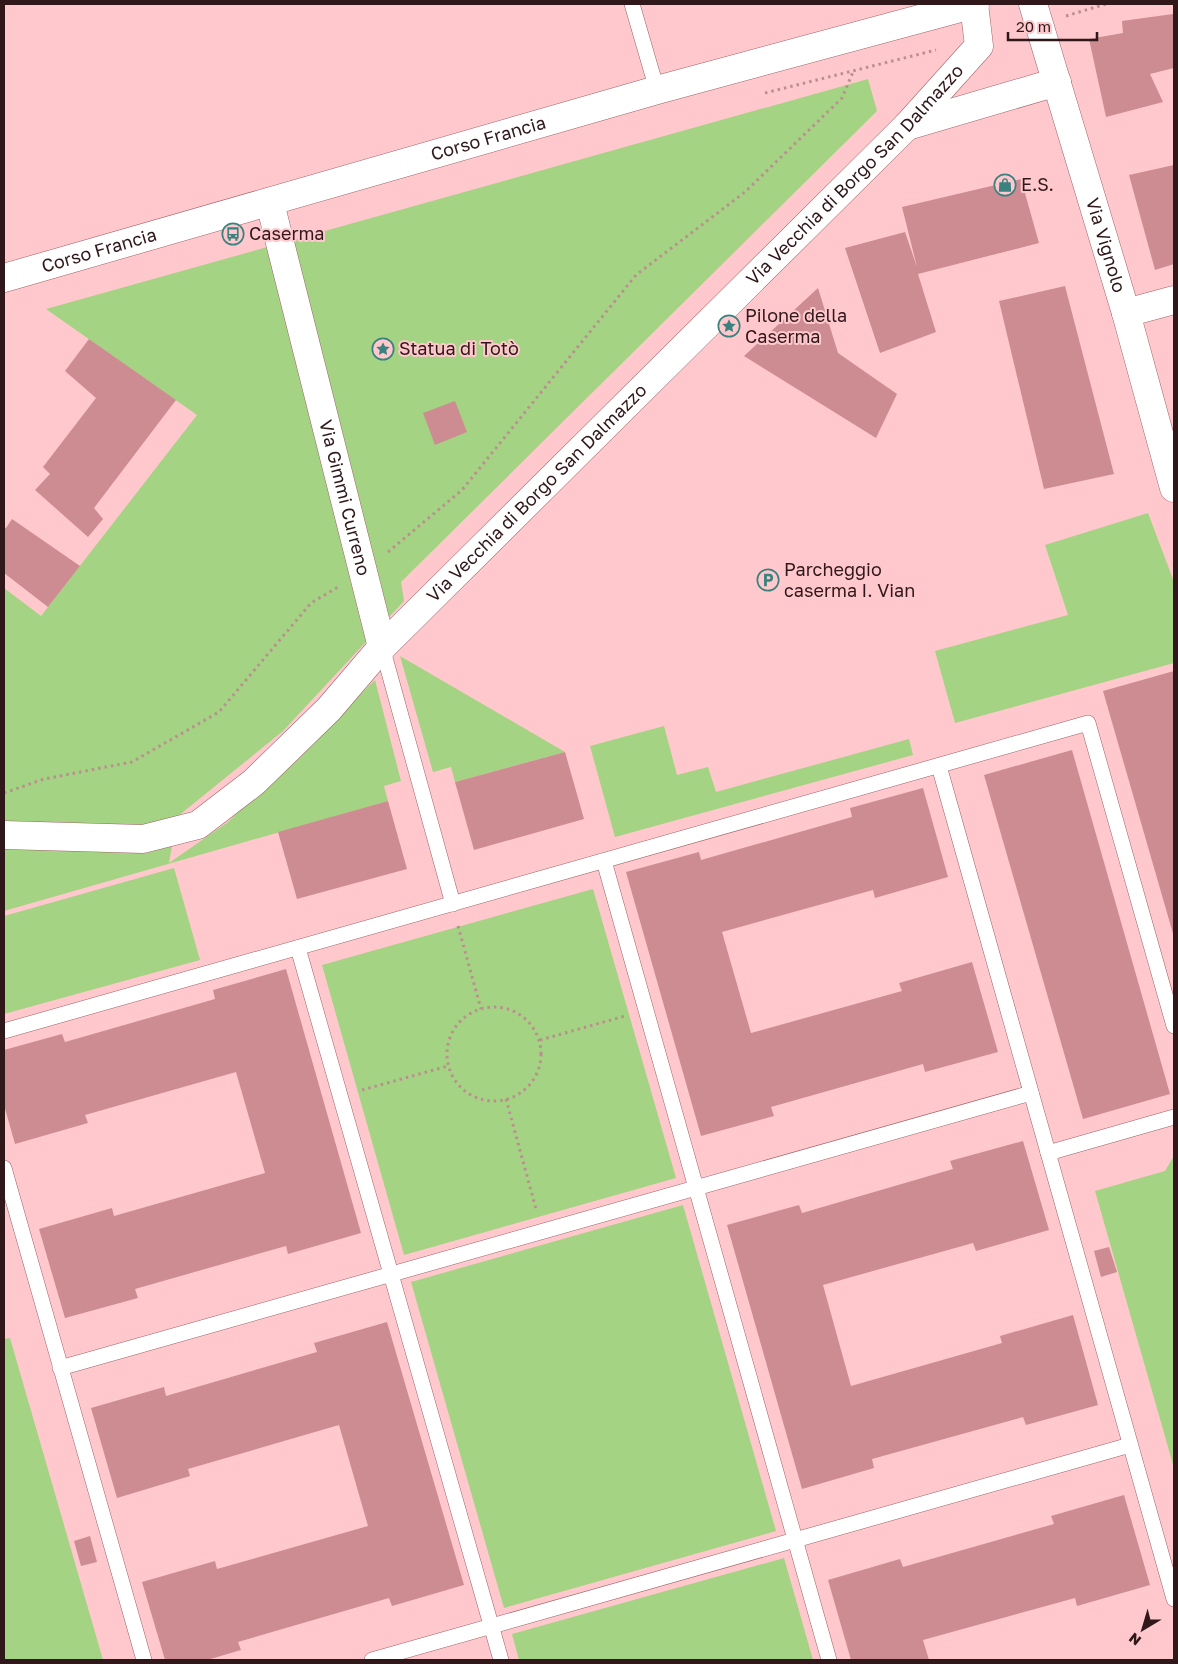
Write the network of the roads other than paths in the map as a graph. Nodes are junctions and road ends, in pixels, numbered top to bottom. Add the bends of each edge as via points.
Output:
1 (632, 4) edge
2 (974, 4) edge
3 (1034, 4) edge
4 (1057, 82) junction
5 (656, 90) junction
6 (906, 126) junction
7 (270, 203) junction
8 (4, 278) edge
9 (1174, 300) edge
10 (1126, 313) junction
11 (1174, 488) edge
12 (382, 648) junction
13 (939, 766) junction
14 (4, 835) edge
15 (604, 861) junction
16 (452, 904) junction
17 (298, 948) junction
18 (1174, 1026) edge
19 (4, 1031) edge
20 (1031, 1093) junction
21 (1174, 1117) edge
22 (1048, 1153) junction
23 (4, 1168) edge
24 (696, 1188) junction
25 (391, 1274) junction
26 (60, 1368) junction
27 (1130, 1445) junction
28 (795, 1540) junction
29 (1174, 1599) edge
30 (492, 1626) junction
31 (144, 1660) edge
32 (372, 1660) edge
33 (502, 1660) edge
34 (829, 1660) edge

1 - 5 lane
2 - 5 street, Corso Francia
2 - 6 street, Via Vecchia di Borgo San Dalmazzo via 979,46
3 - 4 street, Via Vignolo
4 - 6 street
4 - 10 street, Via Vignolo
5 - 7 street, Corso Francia
6 - 12 street, Via Vecchia di Borgo San Dalmazzo
7 - 8 street, Corso Francia
7 - 12 street, Via Gimmi Curreno
9 - 10 street
10 - 11 street, Via Vignolo
12 - 14 street, Via Vecchia di Borgo San Dalmazzo via 330,709 254,782 198,825 143,839
12 - 16 lane, Via Gimmi Curreno
13 - 15 lane
13 - 18 lane via 1088,723
13 - 20 lane
15 - 16 lane
15 - 24 lane
16 - 17 lane
17 - 19 lane
17 - 25 lane
20 - 22 lane
20 - 24 lane
21 - 22 lane
22 - 27 lane
23 - 26 lane
24 - 25 lane
24 - 28 lane
25 - 26 lane
25 - 30 lane
26 - 31 lane
27 - 28 lane
27 - 29 lane
28 - 30 lane
28 - 34 lane
30 - 32 lane
30 - 33 lane

